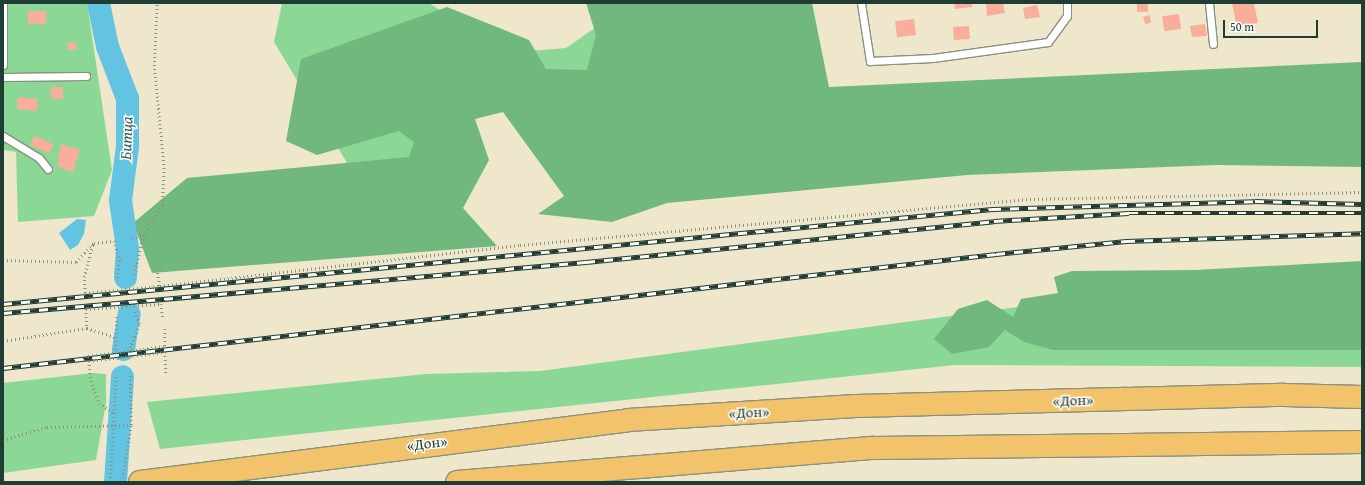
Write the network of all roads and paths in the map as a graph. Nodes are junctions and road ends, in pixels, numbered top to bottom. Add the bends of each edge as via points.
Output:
1 (3, 3) edge
2 (157, 3) edge
3 (861, 3) edge
4 (1067, 3) edge
5 (1209, 3) edge
6 (1213, 44) dead end
7 (3, 65) edge
8 (86, 76) dead end
9 (3, 77) edge
10 (3, 136) edge
11 (48, 168) dead end
12 (1362, 192) edge
13 (143, 236) junction
14 (132, 238) dead end
15 (94, 243) junction
16 (3, 260) edge
17 (157, 269) dead end
18 (134, 275) dead end
19 (117, 278) dead end
20 (160, 286) junction
21 (135, 312) dead end
22 (117, 315) dead end
23 (162, 319) dead end
24 (87, 328) junction
25 (165, 329) dead end
26 (115, 337) junction
27 (3, 341) edge
28 (130, 348) dead end
29 (115, 350) dead end
30 (88, 356) dead end
31 (130, 374) dead end
32 (166, 374) dead end
33 (116, 376) dead end
34 (1362, 396) edge
35 (114, 413) junction
36 (130, 425) junction
37 (112, 426) junction
38 (3, 440) edge
39 (1362, 442) edge
40 (150, 480) edge
41 (110, 482) edge
42 (122, 482) edge
43 (457, 482) edge

1 - 7 lane
2 - 13 path via 154,66 164,169 162,205
3 - 4 lane via 870,61 933,58 1048,42 1067,16
5 - 6 lane
8 - 9 lane
10 - 11 lane via 39,158
12 - 20 path via 1030,199 520,245
13 - 14 path
13 - 18 path
15 - 16 path via 76,262
15 - 19 path via 114,241 120,261
15 - 20 path, bridge via 84,277 85,293
17 - 20 path
21 - 28 path via 139,324
22 - 26 path
23 - 24 path, bridge via 161,304 86,309
24 - 26 path
24 - 27 path
25 - 30 path, bridge via 165,346
26 - 29 path
31 - 36 path
32 - 35 path, bridge via 165,352 89,361 90,381 99,403
33 - 35 path
34 - 40 highway, «Дон» via 1284,395 856,406 628,420
35 - 37 path
36 - 37 path
36 - 42 path
37 - 38 path via 47,427
37 - 41 path
39 - 43 highway via 874,448

